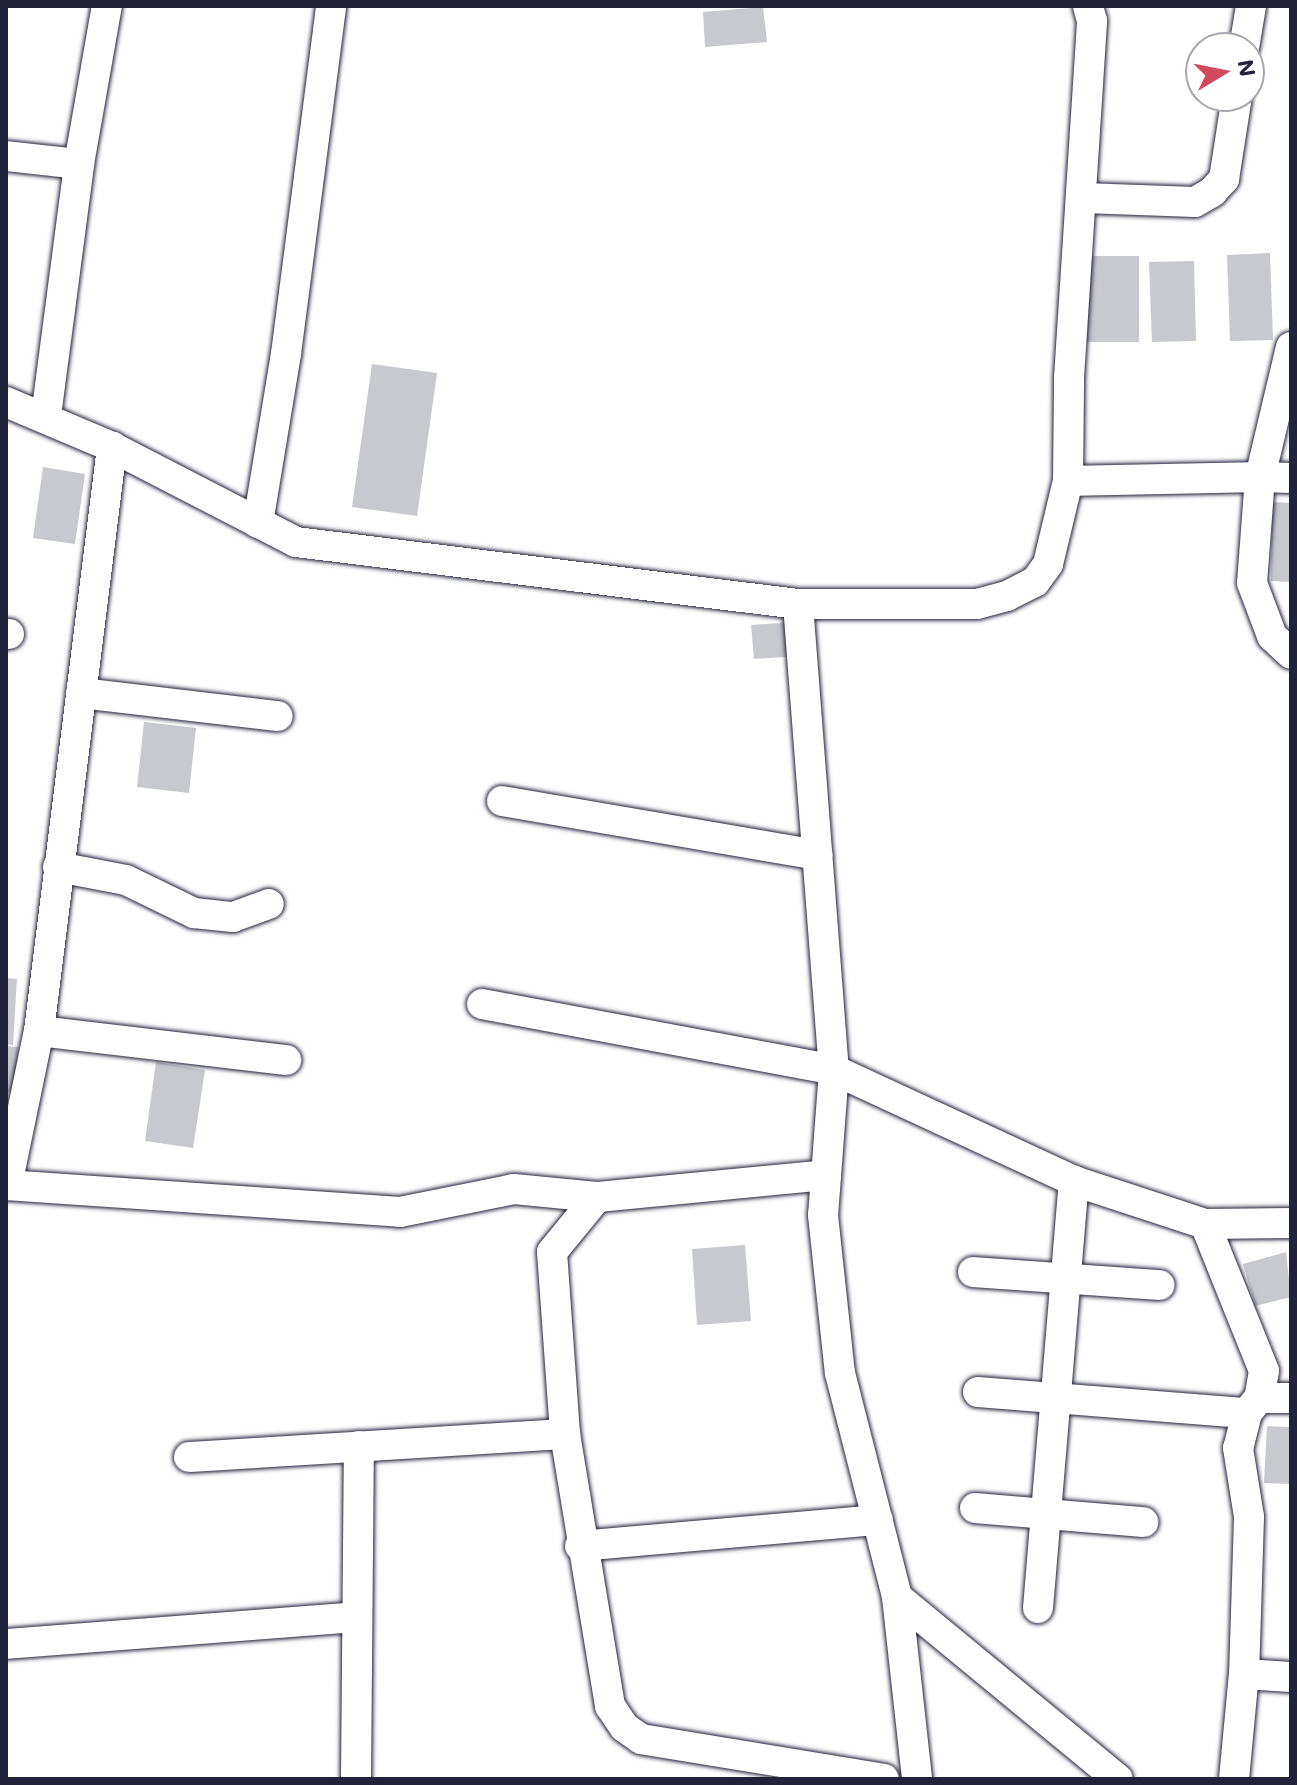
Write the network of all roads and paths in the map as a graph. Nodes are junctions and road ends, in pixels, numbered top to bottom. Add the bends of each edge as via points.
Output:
1 (107, 6) edge
2 (331, 6) edge
3 (1088, 6) edge
4 (1251, 6) edge
5 (1247, 32) edge
6 (1234, 112) edge
7 (6, 156) edge
8 (79, 164) junction
9 (1083, 198) junction
10 (1291, 347) edge
11 (6, 402) edge
12 (46, 416) junction
13 (112, 447) junction
14 (1260, 477) junction
15 (1291, 478) edge
16 (1068, 481) junction
17 (258, 523) junction
18 (798, 604) junction
19 (1291, 654) edge
20 (81, 693) junction
21 (278, 716) dead end
22 (502, 801) dead end
23 (817, 855) junction
24 (58, 867) junction
25 (269, 904) dead end
26 (482, 1004) dead end
27 (39, 1031) junction
28 (286, 1060) dead end
29 (834, 1070) junction
30 (826, 1175) junction
31 (1074, 1181) junction
32 (7, 1185) edge
33 (597, 1197) junction
34 (1291, 1223) edge
35 (1205, 1224) junction
36 (973, 1272) dead end
37 (1066, 1279) junction
38 (1160, 1285) dead end
39 (978, 1392) dead end
40 (1056, 1398) junction
41 (1291, 1398) edge
42 (1253, 1405) junction
43 (565, 1434) junction
44 (359, 1446) junction
45 (189, 1457) dead end
46 (975, 1508) dead end
47 (1046, 1514) junction
48 (878, 1520) junction
49 (1143, 1522) dead end
50 (580, 1546) junction
51 (897, 1597) junction
52 (1038, 1608) dead end
53 (357, 1617) junction
54 (6, 1644) edge
55 (1244, 1674) junction
56 (1291, 1677) edge
57 (356, 1779) edge
58 (884, 1779) edge
59 (917, 1779) edge
60 (1118, 1779) edge
61 (1234, 1779) edge

1 - 8 street
2 - 17 street via 286,354
3 - 9 street via 1092,21
4 - 5 street
6 - 9 street via 1224,179 1195,202
7 - 8 street
8 - 12 street
9 - 16 street via 1069,378
10 - 14 street
11 - 12 street
12 - 13 street
13 - 17 street
13 - 20 street
14 - 15 street
14 - 16 street
14 - 19 street via 1252,583 1272,636
16 - 18 street via 1048,564 1035,582 1007,596 977,604
17 - 18 street via 296,542
18 - 23 street
20 - 21 street
20 - 24 street
22 - 23 street
23 - 29 street
24 - 25 street via 126,880 194,913 233,917
24 - 27 street
26 - 29 street
27 - 28 street
27 - 32 street
29 - 30 street
29 - 31 street
30 - 33 street
30 - 48 street via 823,1215 840,1373
31 - 35 street
31 - 37 street
32 - 33 street via 400,1212 514,1189
33 - 43 street via 552,1252
34 - 35 street
35 - 42 street via 1261,1362
36 - 37 street
37 - 38 street
37 - 40 street
39 - 40 street
40 - 42 street
40 - 47 street
41 - 42 street
42 - 55 street via 1238,1448 1249,1517
43 - 44 street
43 - 50 street
44 - 45 street
44 - 53 street
46 - 47 street
47 - 49 street
47 - 52 street
48 - 50 street
48 - 51 street
50 - 58 street via 610,1706 632,1735
51 - 59 street
51 - 60 street
53 - 54 street
53 - 57 street
55 - 56 street
55 - 61 street

